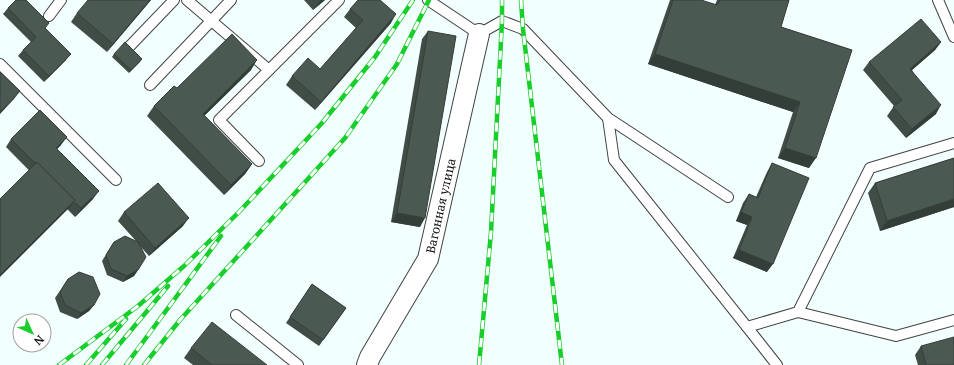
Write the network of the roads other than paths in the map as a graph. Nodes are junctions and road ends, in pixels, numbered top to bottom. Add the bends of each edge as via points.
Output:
1 (61, 0) edge
2 (174, 0) edge
3 (186, 0) edge
4 (231, 0) edge
5 (339, 0) edge
6 (428, 0) edge
7 (940, 1) edge
8 (49, 16) dead end
9 (211, 21) junction
10 (479, 34) junction
11 (954, 37) edge
12 (128, 48) edge
13 (0, 64) edge
14 (269, 70) junction
15 (150, 85) dead end
16 (608, 118) junction
17 (954, 143) edge
18 (259, 160) dead end
19 (116, 180) dead end
20 (728, 197) dead end
21 (798, 312) junction
22 (236, 316) dead end
23 (954, 320) edge
24 (747, 327) junction
25 (298, 365) edge
26 (367, 365) edge
27 (778, 365) edge

1 - 8 lane
2 - 12 lane
3 - 9 lane
4 - 9 lane
5 - 14 lane
6 - 10 lane
7 - 11 lane
9 - 14 lane
9 - 15 lane
10 - 16 lane via 502,21 523,29
10 - 26 street, Вагонная улица via 428,259
13 - 19 lane
14 - 18 lane via 219,120
16 - 20 lane
16 - 24 lane via 614,160
17 - 21 lane via 870,168
21 - 23 lane via 896,336
21 - 24 lane
22 - 25 lane
24 - 27 lane

